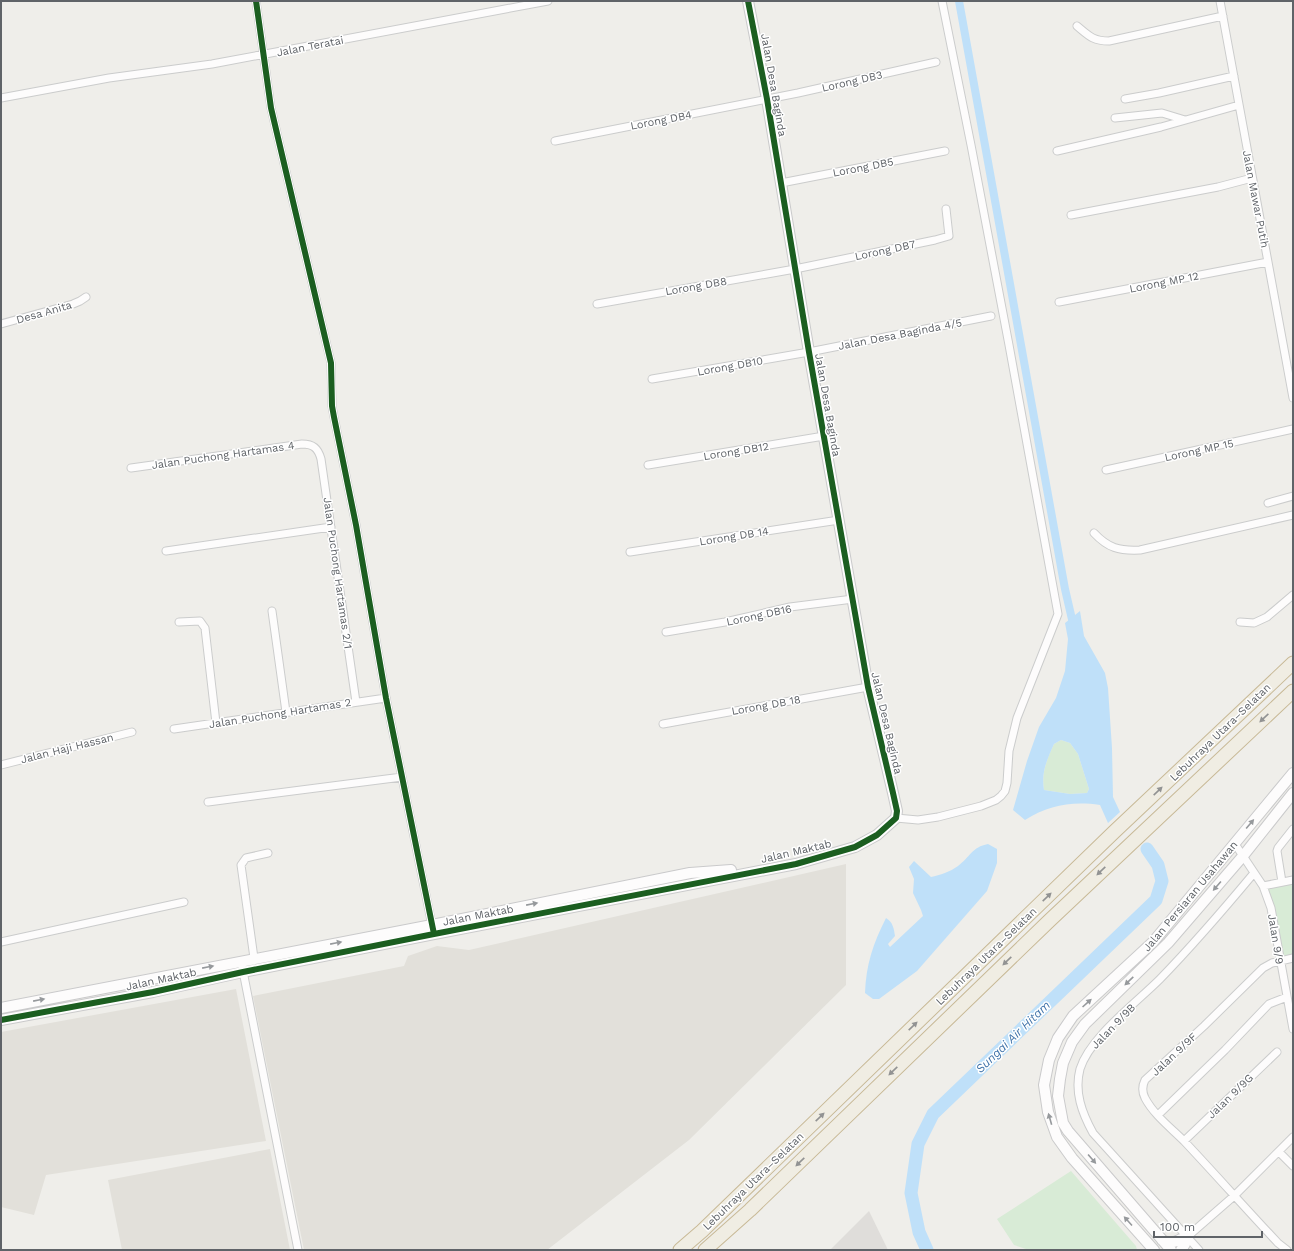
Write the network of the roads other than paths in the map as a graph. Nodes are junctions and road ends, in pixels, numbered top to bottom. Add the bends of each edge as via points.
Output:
1 (256, 1) edge
2 (548, 1) edge
3 (748, 1) edge
4 (942, 1) edge
5 (1220, 1) edge
6 (1223, 16) junction
7 (1077, 26) dead end
8 (264, 54) junction
9 (936, 62) dead end
10 (1234, 76) junction
11 (1, 98) edge
12 (767, 98) junction
13 (1125, 99) dead end
14 (1239, 105) junction
15 (1115, 118) dead end
16 (1185, 120) junction
17 (555, 141) dead end
18 (945, 151) dead end
19 (1057, 151) dead end
20 (1252, 178) junction
21 (782, 184) junction
22 (946, 209) dead end
23 (1071, 215) dead end
24 (1268, 262) junction
25 (795, 269) junction
26 (86, 297) dead end
27 (1059, 302) dead end
28 (597, 304) dead end
29 (991, 316) dead end
30 (1, 324) edge
31 (809, 352) junction
32 (652, 379) dead end
33 (1293, 398) edge
34 (1293, 429) edge
35 (824, 436) junction
36 (314, 446) joint
37 (648, 465) dead end
38 (131, 468) dead end
39 (1106, 470) dead end
40 (1293, 496) edge
41 (1268, 503) dead end
42 (1293, 515) edge
43 (839, 520) junction
44 (331, 527) junction
45 (1094, 533) dead end
46 (166, 551) dead end
47 (630, 552) dead end
48 (1293, 595) edge
49 (853, 599) junction
50 (272, 611) dead end
51 (179, 622) dead end
52 (1240, 622) dead end
53 (666, 632) dead end
54 (1293, 663) edge
55 (868, 687) junction
56 (1293, 691) edge
57 (386, 698) junction
58 (356, 702) junction
59 (286, 712) junction
60 (216, 723) junction
61 (663, 724) dead end
62 (174, 729) dead end
63 (132, 732) dead end
64 (1, 765) edge
65 (1293, 773) edge
66 (402, 777) junction
67 (1293, 793) edge
68 (208, 802) dead end
69 (897, 814) junction
70 (1293, 829) edge
71 (1234, 844) junction
72 (268, 853) dead end
73 (1243, 856) junction
74 (1254, 873) junction
75 (1293, 880) edge
76 (1282, 882) junction
77 (1263, 886) junction
78 (184, 902) dead end
79 (433, 929) junction
80 (1, 942) edge
81 (254, 958) junction
82 (1293, 958) edge
83 (241, 961) junction
84 (1280, 961) junction
85 (243, 972) junction
86 (1287, 996) junction
87 (1, 1008) edge
88 (1, 1020) edge
89 (1292, 1020) edge
90 (1293, 1029) edge
91 (1277, 1052) dead end
92 (1158, 1115) junction
93 (1293, 1137) edge
94 (1184, 1141) junction
95 (1279, 1152) junction
96 (1293, 1166) edge
97 (1234, 1196) junction
98 (1143, 1237) junction
99 (1160, 1239) junction
100 (1178, 1244) edge
101 (1198, 1249) edge
102 (298, 1250) edge
103 (680, 1250) edge
104 (704, 1250) edge
105 (1147, 1250) edge
106 (1154, 1250) edge
107 (1287, 1250) edge

1 - 8 street
2 - 8 street, Jalan Teratai
3 - 12 street, Jalan Desa Baginda
4 - 69 street via 1058,614 1017,718 1009,751 1005,791 1002,796 981,806 938,817 918,820
5 - 6 street, Jalan Mawar Putih
6 - 7 street via 1110,41 1095,40
6 - 10 street, Jalan Mawar Putih
8 - 11 street, Jalan Teratai
8 - 57 street via 274,122 331,363 332,411 356,525
9 - 12 street, Lorong DB3 via 805,92
10 - 13 street
10 - 14 street, Jalan Mawar Putih
12 - 17 street, Lorong DB4
12 - 21 street, Jalan Desa Baginda
14 - 16 street
14 - 20 street, Jalan Mawar Putih
15 - 16 street via 1162,113
16 - 19 street
18 - 21 street, Lorong DB5
20 - 23 street via 1218,188
20 - 24 street, Jalan Mawar Putih
21 - 25 street, Jalan Desa Baginda
22 - 25 street, Lorong DB7 via 949,236
24 - 27 street, Lorong MP 12
24 - 33 street, Jalan Mawar Putih
25 - 28 street, Lorong DB8
25 - 31 street, Jalan Desa Baginda
26 - 30 street, Desa Anita via 73,304
29 - 31 street, Jalan Desa Baginda 4/5
31 - 32 street, Lorong DB10
31 - 35 street, Jalan Desa Baginda
34 - 39 street, Lorong MP 15
35 - 37 street, Lorong DB12
35 - 43 street, Jalan Desa Baginda
36 - 38 street, Jalan Puchong Hartamas 4 via 302,444
36 - 44 street, Jalan Puchong Hartamas 2/1 via 322,458
40 - 41 street
42 - 45 street via 1140,550 1128,551 1109,546
43 - 47 street, Lorong DB 14
43 - 49 street, Jalan Desa Baginda
44 - 46 street
44 - 58 street, Jalan Puchong Hartamas 2/1
48 - 52 street via 1254,623
49 - 53 street, Lorong DB16 via 790,608
49 - 55 street, Jalan Desa Baginda
50 - 59 street
51 - 60 street via 200,621 205,628
103 -> 54 highway, Lebuhraya Utara–Selatan
55 - 61 street, Lorong DB 18
55 - 69 street, Jalan Desa Baginda
56 -> 104 highway, Lebuhraya Utara–Selatan via 1129,844 750,1210
57 - 58 street, Jalan Puchong Hartamas 2
57 - 66 street
58 - 59 street, Jalan Puchong Hartamas 2
59 - 60 street, Jalan Puchong Hartamas 2
60 - 62 street, Jalan Puchong Hartamas 2
63 - 64 street, Jalan Haji Hassan
71 -> 65 street, Jalan Persiaran Usahawan
66 - 68 street
66 - 79 street
67 - 73 street, Jalan Persiaran Usahawan
69 - 79 street, Jalan Maktab via 878,835 855,847 796,864
70 - 76 street via 1277,851
71 - 73 street, Jalan 9/9
98 -> 71 street, Jalan Persiaran Usahawan via 1057,1138 1048,1112 1044,1084 1049,1060 1058,1038 1073,1016 1153,942
72 - 81 street via 246,858 241,865
73 - 74 street, Jalan 9/9
73 -> 99 street, Jalan Persiaran Usahawan via 1168,943 1085,1024 1072,1042 1063,1063 1058,1096 1066,1127
74 - 77 street, Jalan 9/9
74 - 100 street, Jalan 9/9B via 1160,979 1097,1040 1087,1053 1078,1080 1083,1116 1093,1133
75 - 76 street
76 - 77 street
77 - 84 street, Jalan 9/9 via 1271,908
78 - 80 street
81 -> 79 street, Jalan Maktab
79 - 85 street, Jalan Maktab
81 - 83 street, Jalan Maktab
82 - 84 street, Jalan 9/9F
83 - 85 street
87 -> 83 street, Jalan Maktab
84 - 86 street, Jalan 9/9
84 - 92 street, Jalan 9/9F via 1263,968 1145,1080 1145,1098
85 - 88 street, Jalan Maktab via 153,992
85 - 102 street
86 - 89 street, Jalan 9/9
86 - 92 street via 1268,1004
89 - 90 street, Jalan 9/9
91 - 94 street, Jalan 9/9G
92 - 94 street, Jalan 9/9F
93 - 95 street
94 - 97 street, Jalan 9/9F
95 - 96 street
95 - 97 street
97 - 100 street
97 - 107 street, Jalan 9/9F
98 - 105 street
98 - 106 street, Jalan Persiaran Usahawan
99 - 100 street, Jalan Persiaran Usahawan
99 - 100 street
100 - 101 street, Jalan 9/9B

